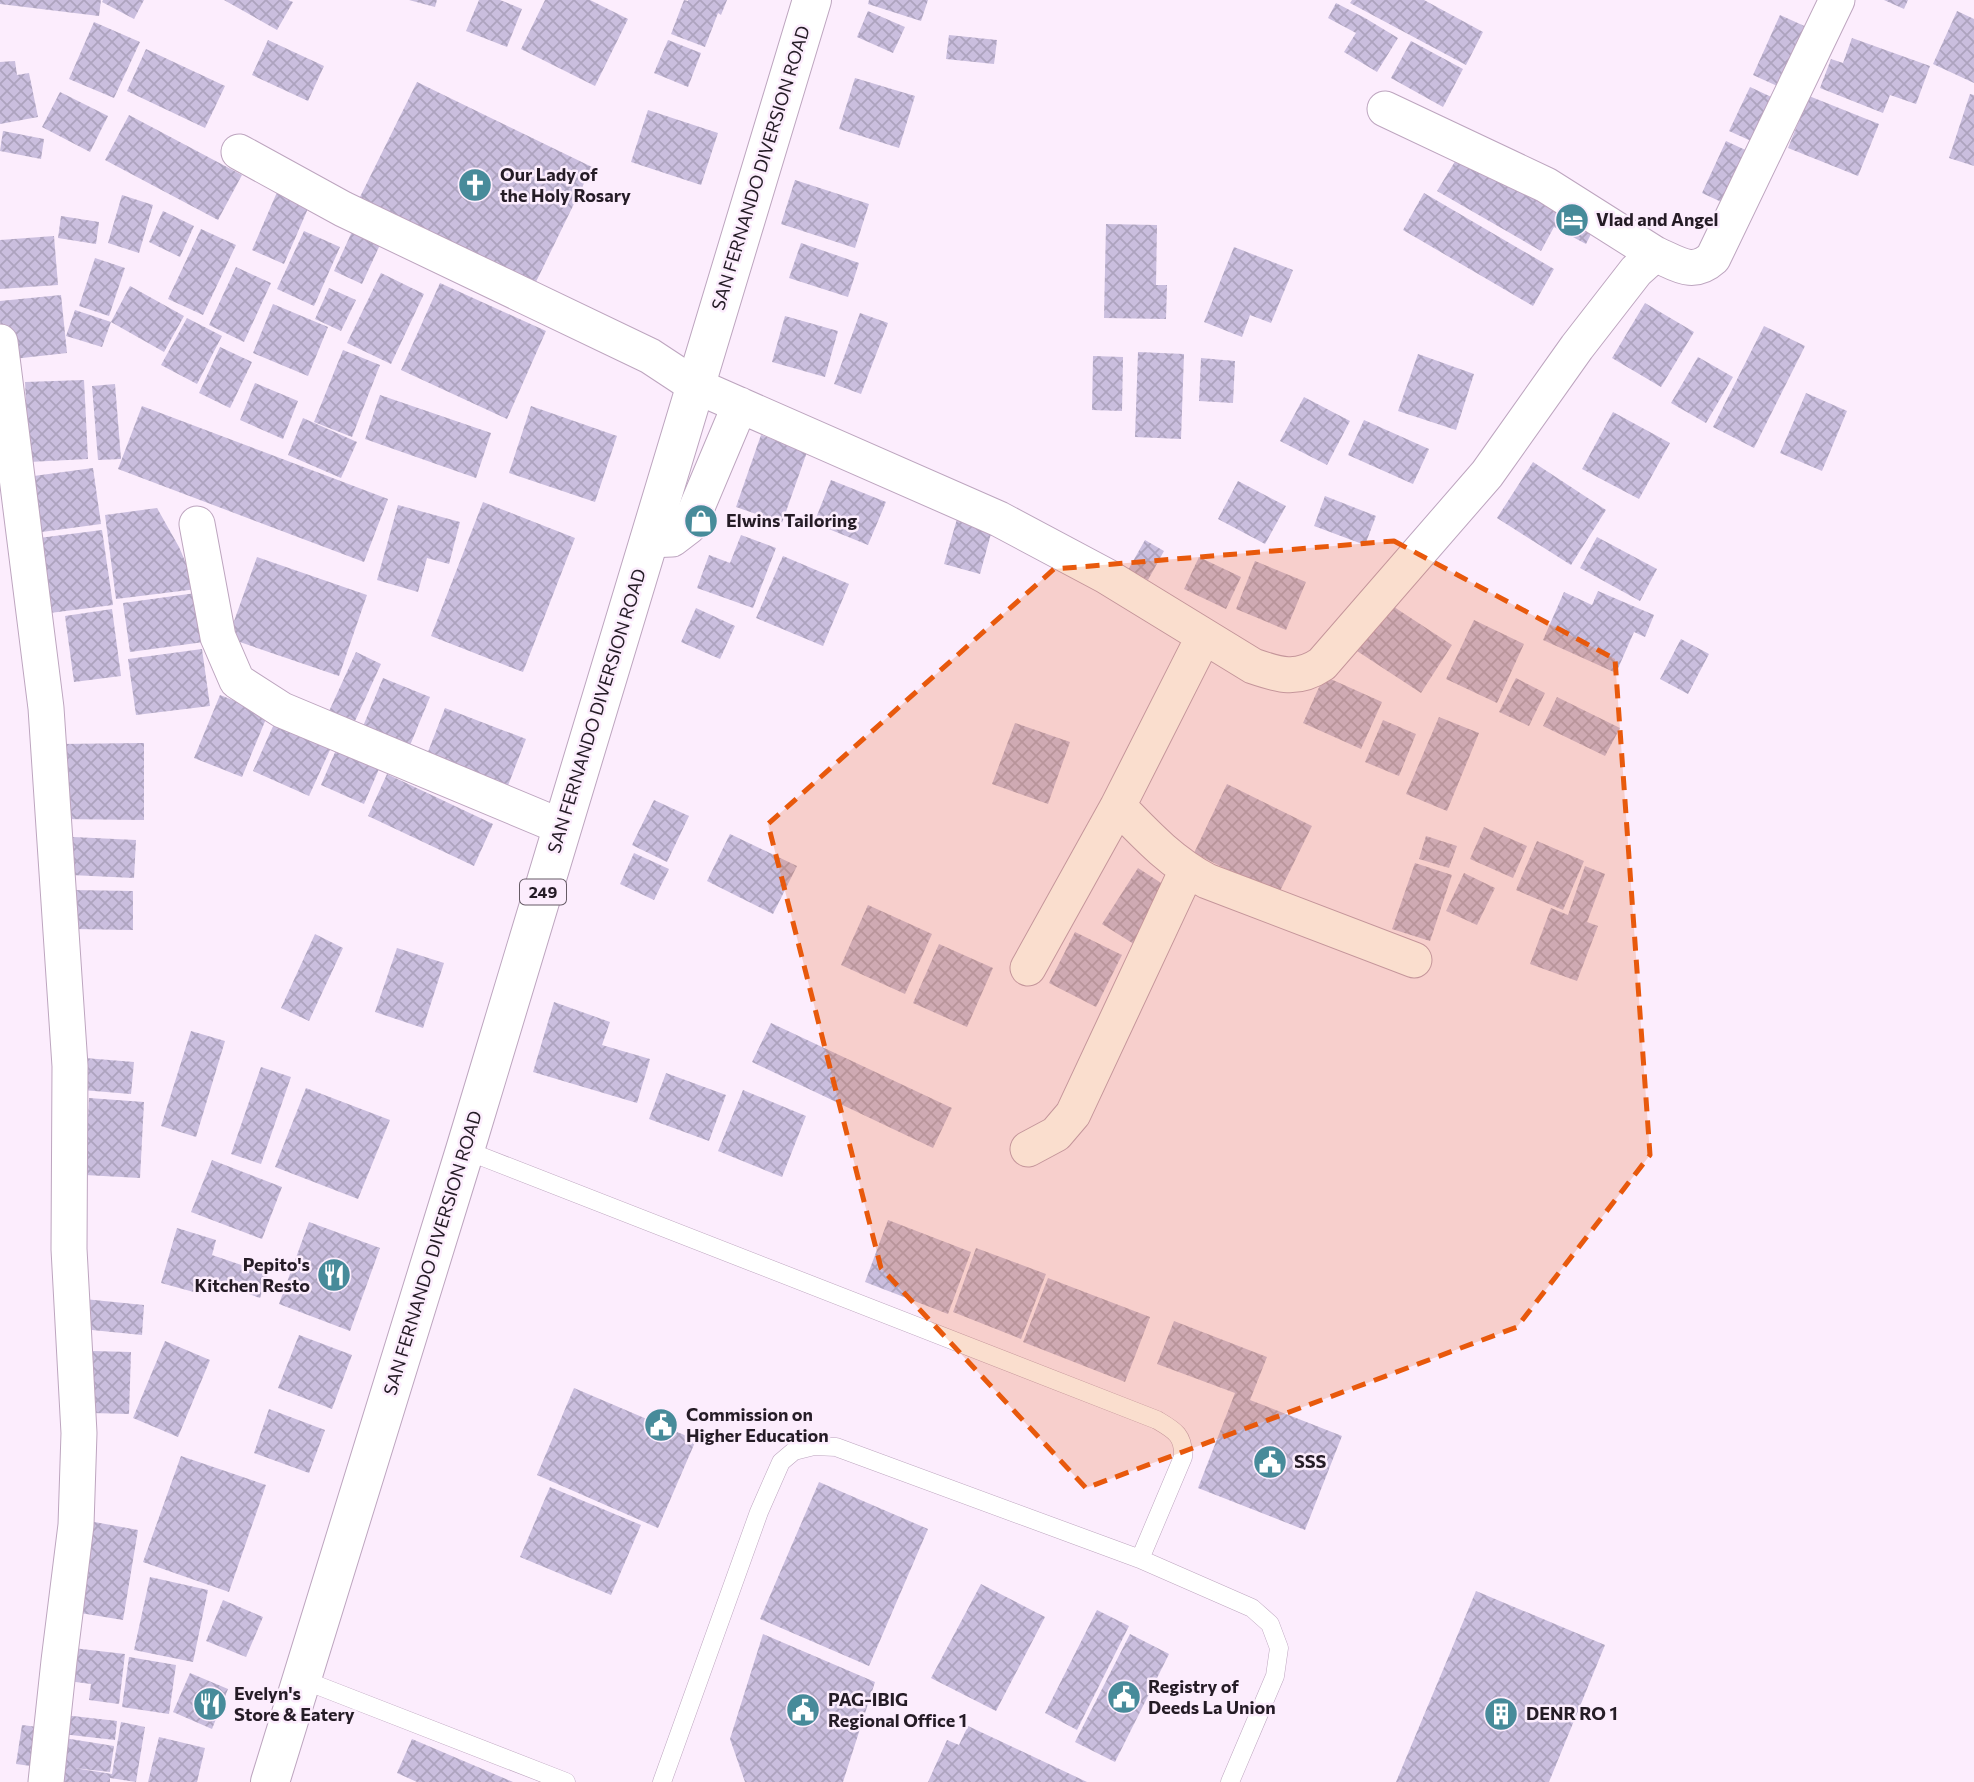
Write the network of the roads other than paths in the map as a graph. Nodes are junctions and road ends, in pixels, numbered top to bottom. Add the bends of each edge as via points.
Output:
1 (812, 0) edge
2 (1837, 0) edge
3 (1385, 109) dead end
4 (239, 152) dead end
5 (1655, 254) junction
6 (0, 342) edge
7 (694, 385) junction
8 (740, 405) junction
9 (197, 524) dead end
10 (648, 540) junction
11 (1204, 636) junction
12 (1118, 806) junction
13 (562, 828) junction
14 (1187, 870) junction
15 (1414, 960) dead end
16 (1028, 968) dead end
17 (1028, 1149) dead end
18 (465, 1150) junction
19 (1140, 1559) junction
20 (301, 1679) junction
21 (46, 1782) edge
22 (270, 1782) edge
23 (566, 1782) edge
24 (662, 1782) edge
25 (1230, 1782) edge

1 - 7 highway, SAN FERNANDO DIVERSION ROAD / 249
2 - 5 street via 1713,258 1696,269
3 - 5 street via 1546,185
4 - 7 street via 343,209 650,356
5 - 11 street via 1636,271 1586,336 1487,474 1322,664 1310,672 1276,674 1253,666
6 - 21 street via 46,708 70,1066 69,1249 79,1433 77,1512
7 - 8 street
7 - 10 highway, SAN FERNANDO DIVERSION ROAD / 249
8 - 10 street via 689,526 672,539
8 - 11 street via 999,519 1106,576
9 - 13 street via 218,637 237,681 282,710
10 - 13 highway, SAN FERNANDO DIVERSION ROAD / 249
11 - 12 street
12 - 14 street
12 - 16 street
13 - 18 highway, SAN FERNANDO DIVERSION ROAD / 249
14 - 15 street
14 - 17 street via 1073,1114 1056,1134
18 - 19 lane via 1168,1427 1177,1433 1183,1457
18 - 20 highway, SAN FERNANDO DIVERSION ROAD / 249
19 - 24 lane via 836,1447 794,1451 781,1462 759,1513
19 - 25 lane via 1252,1608 1270,1624 1279,1648 1275,1676
20 - 22 highway, SAN FERNANDO DIVERSION ROAD / 249
20 - 23 lane

